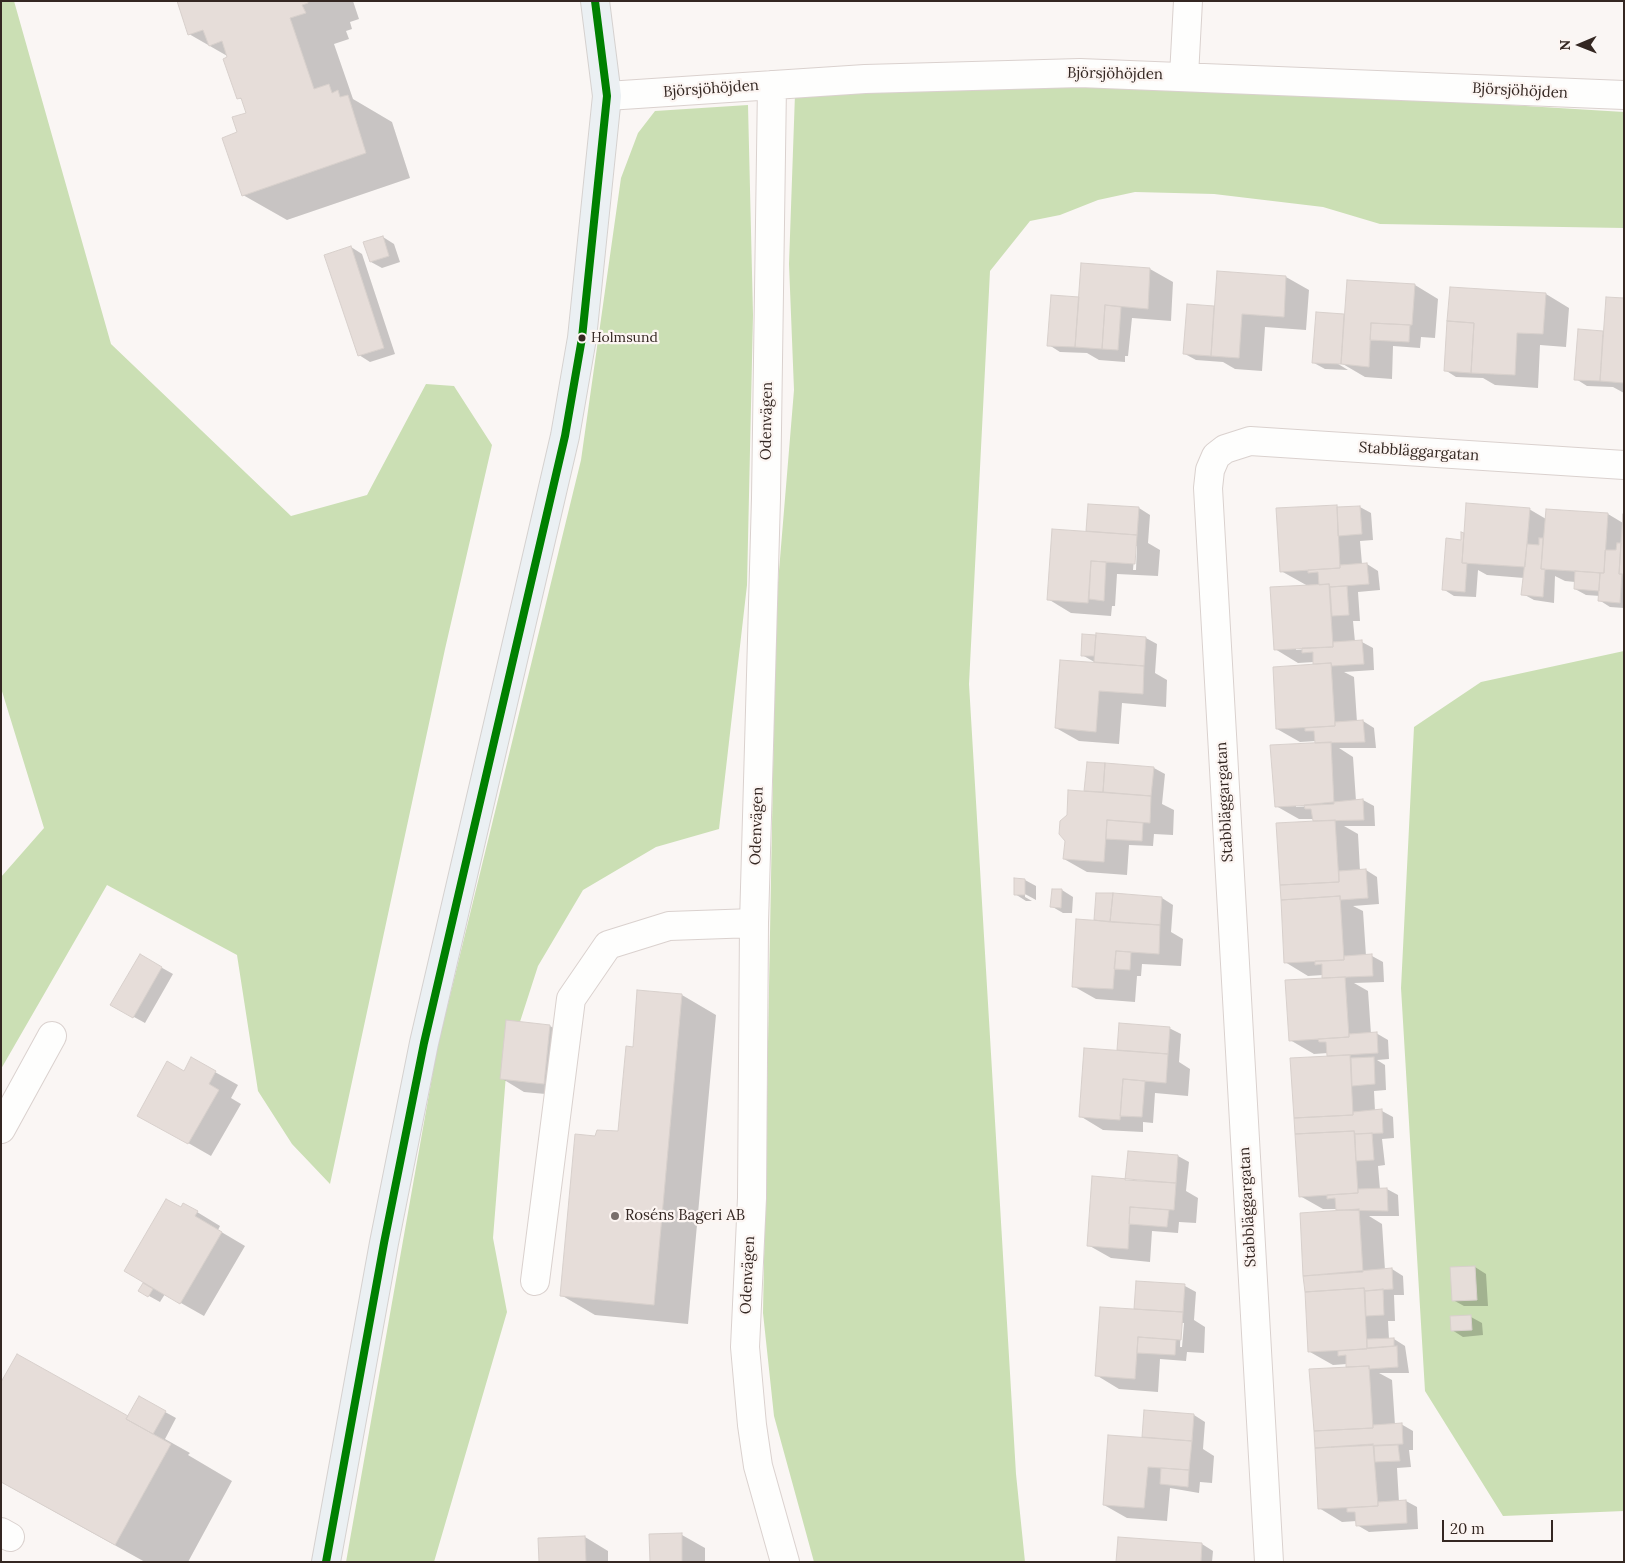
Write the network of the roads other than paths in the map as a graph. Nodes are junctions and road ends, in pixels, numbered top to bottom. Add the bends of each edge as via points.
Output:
1 (596, 1) edge
2 (1188, 1) edge
3 (1184, 76) junction
4 (772, 85) junction
5 (1624, 95) edge
6 (607, 96) junction
7 (1624, 465) edge
8 (754, 924) junction
9 (52, 1036) dead end
10 (1, 1129) edge
11 (535, 1281) dead end
12 (326, 1562) edge
13 (785, 1562) edge
14 (1269, 1562) edge

1 - 6 main road
2 - 3 street
3 - 4 street, Björsjöhöjden via 1050,73
3 - 5 street, Björsjöhöjden
4 - 6 street, Björsjöhöjden
4 - 8 street, Odenvägen via 766,498
6 - 12 main road via 582,338 565,436 424,1043
7 - 14 street, Stabbläggargatan via 1250,441 1225,449 1216,456 1210,470 1208,488
8 - 11 street via 669,926 608,945 571,999
8 - 13 street, Odenvägen via 752,1198 745,1347 758,1466
9 - 10 street

